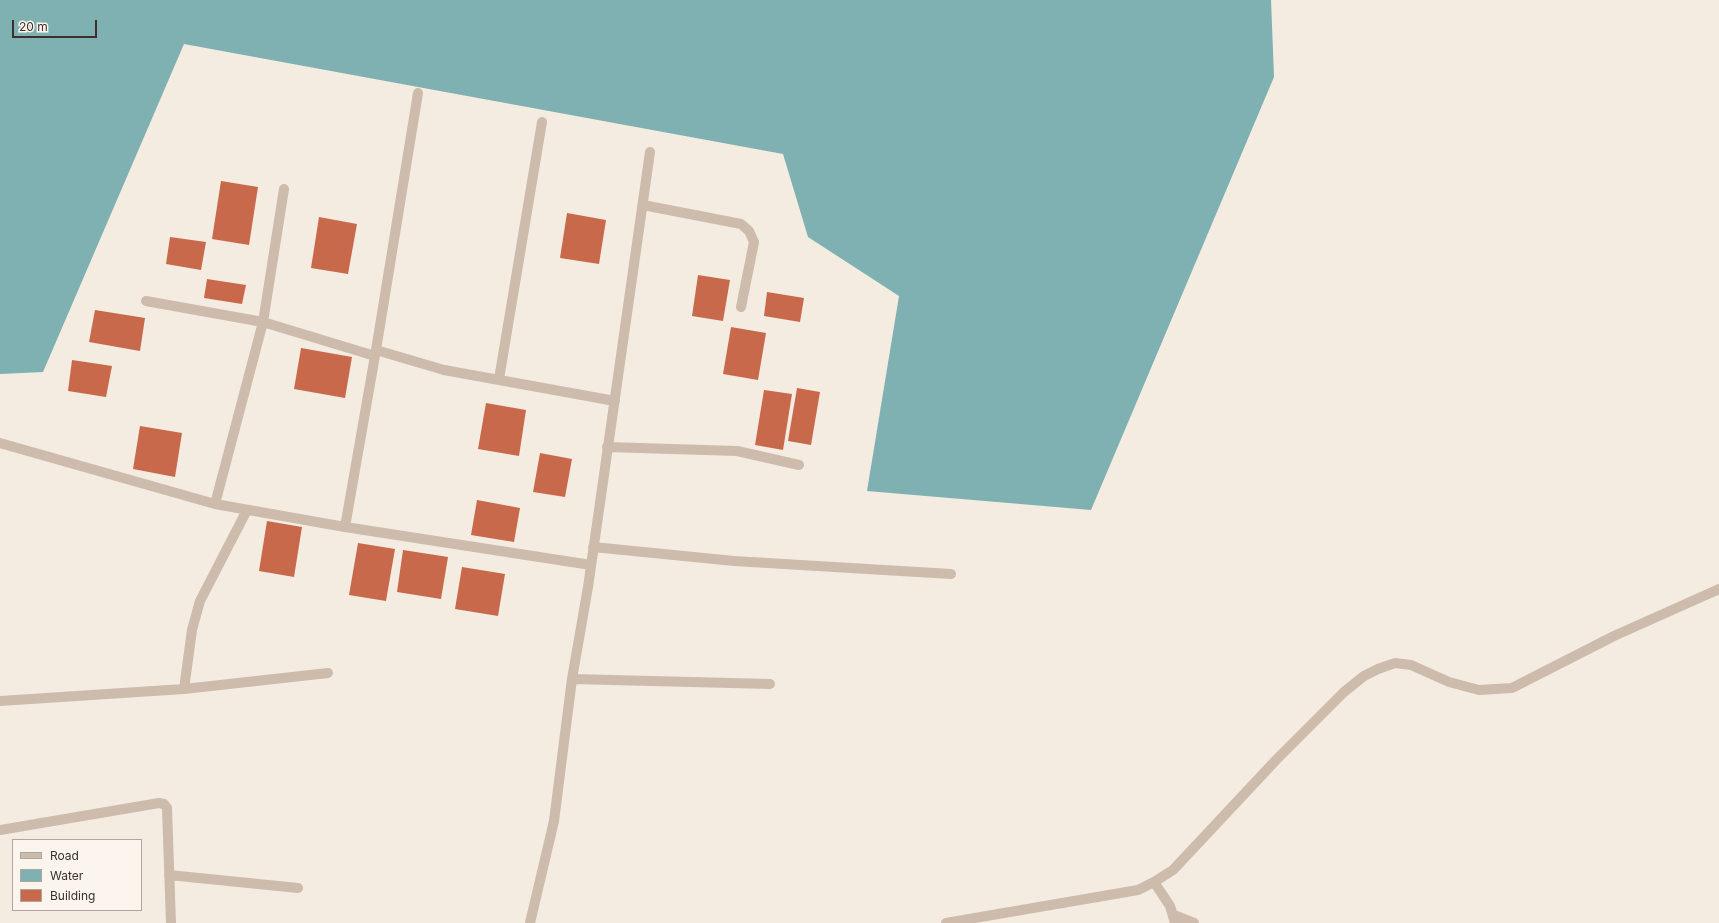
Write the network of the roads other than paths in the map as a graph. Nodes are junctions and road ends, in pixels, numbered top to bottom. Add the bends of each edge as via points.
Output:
1 (418, 93) dead end
2 (542, 122) dead end
3 (650, 152) dead end
4 (284, 189) dead end
5 (643, 205) junction
6 (146, 301) dead end
7 (741, 306) dead end
8 (263, 322) junction
9 (376, 353) junction
10 (500, 379) junction
11 (615, 401) junction
12 (0, 443) edge
13 (608, 447) junction
14 (799, 465) dead end
15 (215, 504) junction
16 (247, 510) junction
17 (345, 527) junction
18 (593, 547) junction
19 (591, 565) junction
20 (952, 574) dead end
21 (1719, 589) edge
22 (328, 673) dead end
23 (572, 679) junction
24 (770, 684) dead end
25 (184, 689) junction
26 (0, 701) edge
27 (0, 830) edge
28 (170, 875) junction
29 (1154, 882) junction
30 (298, 888) dead end
31 (1174, 919) edge
32 (171, 923) edge
33 (530, 923) edge
34 (946, 923) edge
35 (1194, 923) edge

1 - 9 street
2 - 10 street
3 - 5 street
4 - 8 street
5 - 7 street via 741,224 749,231 754,242
5 - 11 street
6 - 8 street
8 - 9 street
8 - 15 street
9 - 10 street via 444,370
9 - 17 street
10 - 11 street
11 - 13 street
12 - 15 street
13 - 14 street via 737,451
13 - 18 street
15 - 16 street
16 - 17 street
16 - 25 street via 200,601 192,630
17 - 19 street
18 - 19 street
18 - 20 street via 734,561
19 - 23 street
21 - 29 street via 1614,636 1512,688 1479,690 1449,682 1410,665 1394,663 1364,676 1344,692 1277,759 1173,870
22 - 25 street
23 - 24 street
23 - 33 street via 554,821
25 - 26 street
27 - 28 street via 164,804 168,808
28 - 30 street
28 - 32 street
29 - 31 street via 1170,906
29 - 34 street via 1138,890
31 - 35 street

